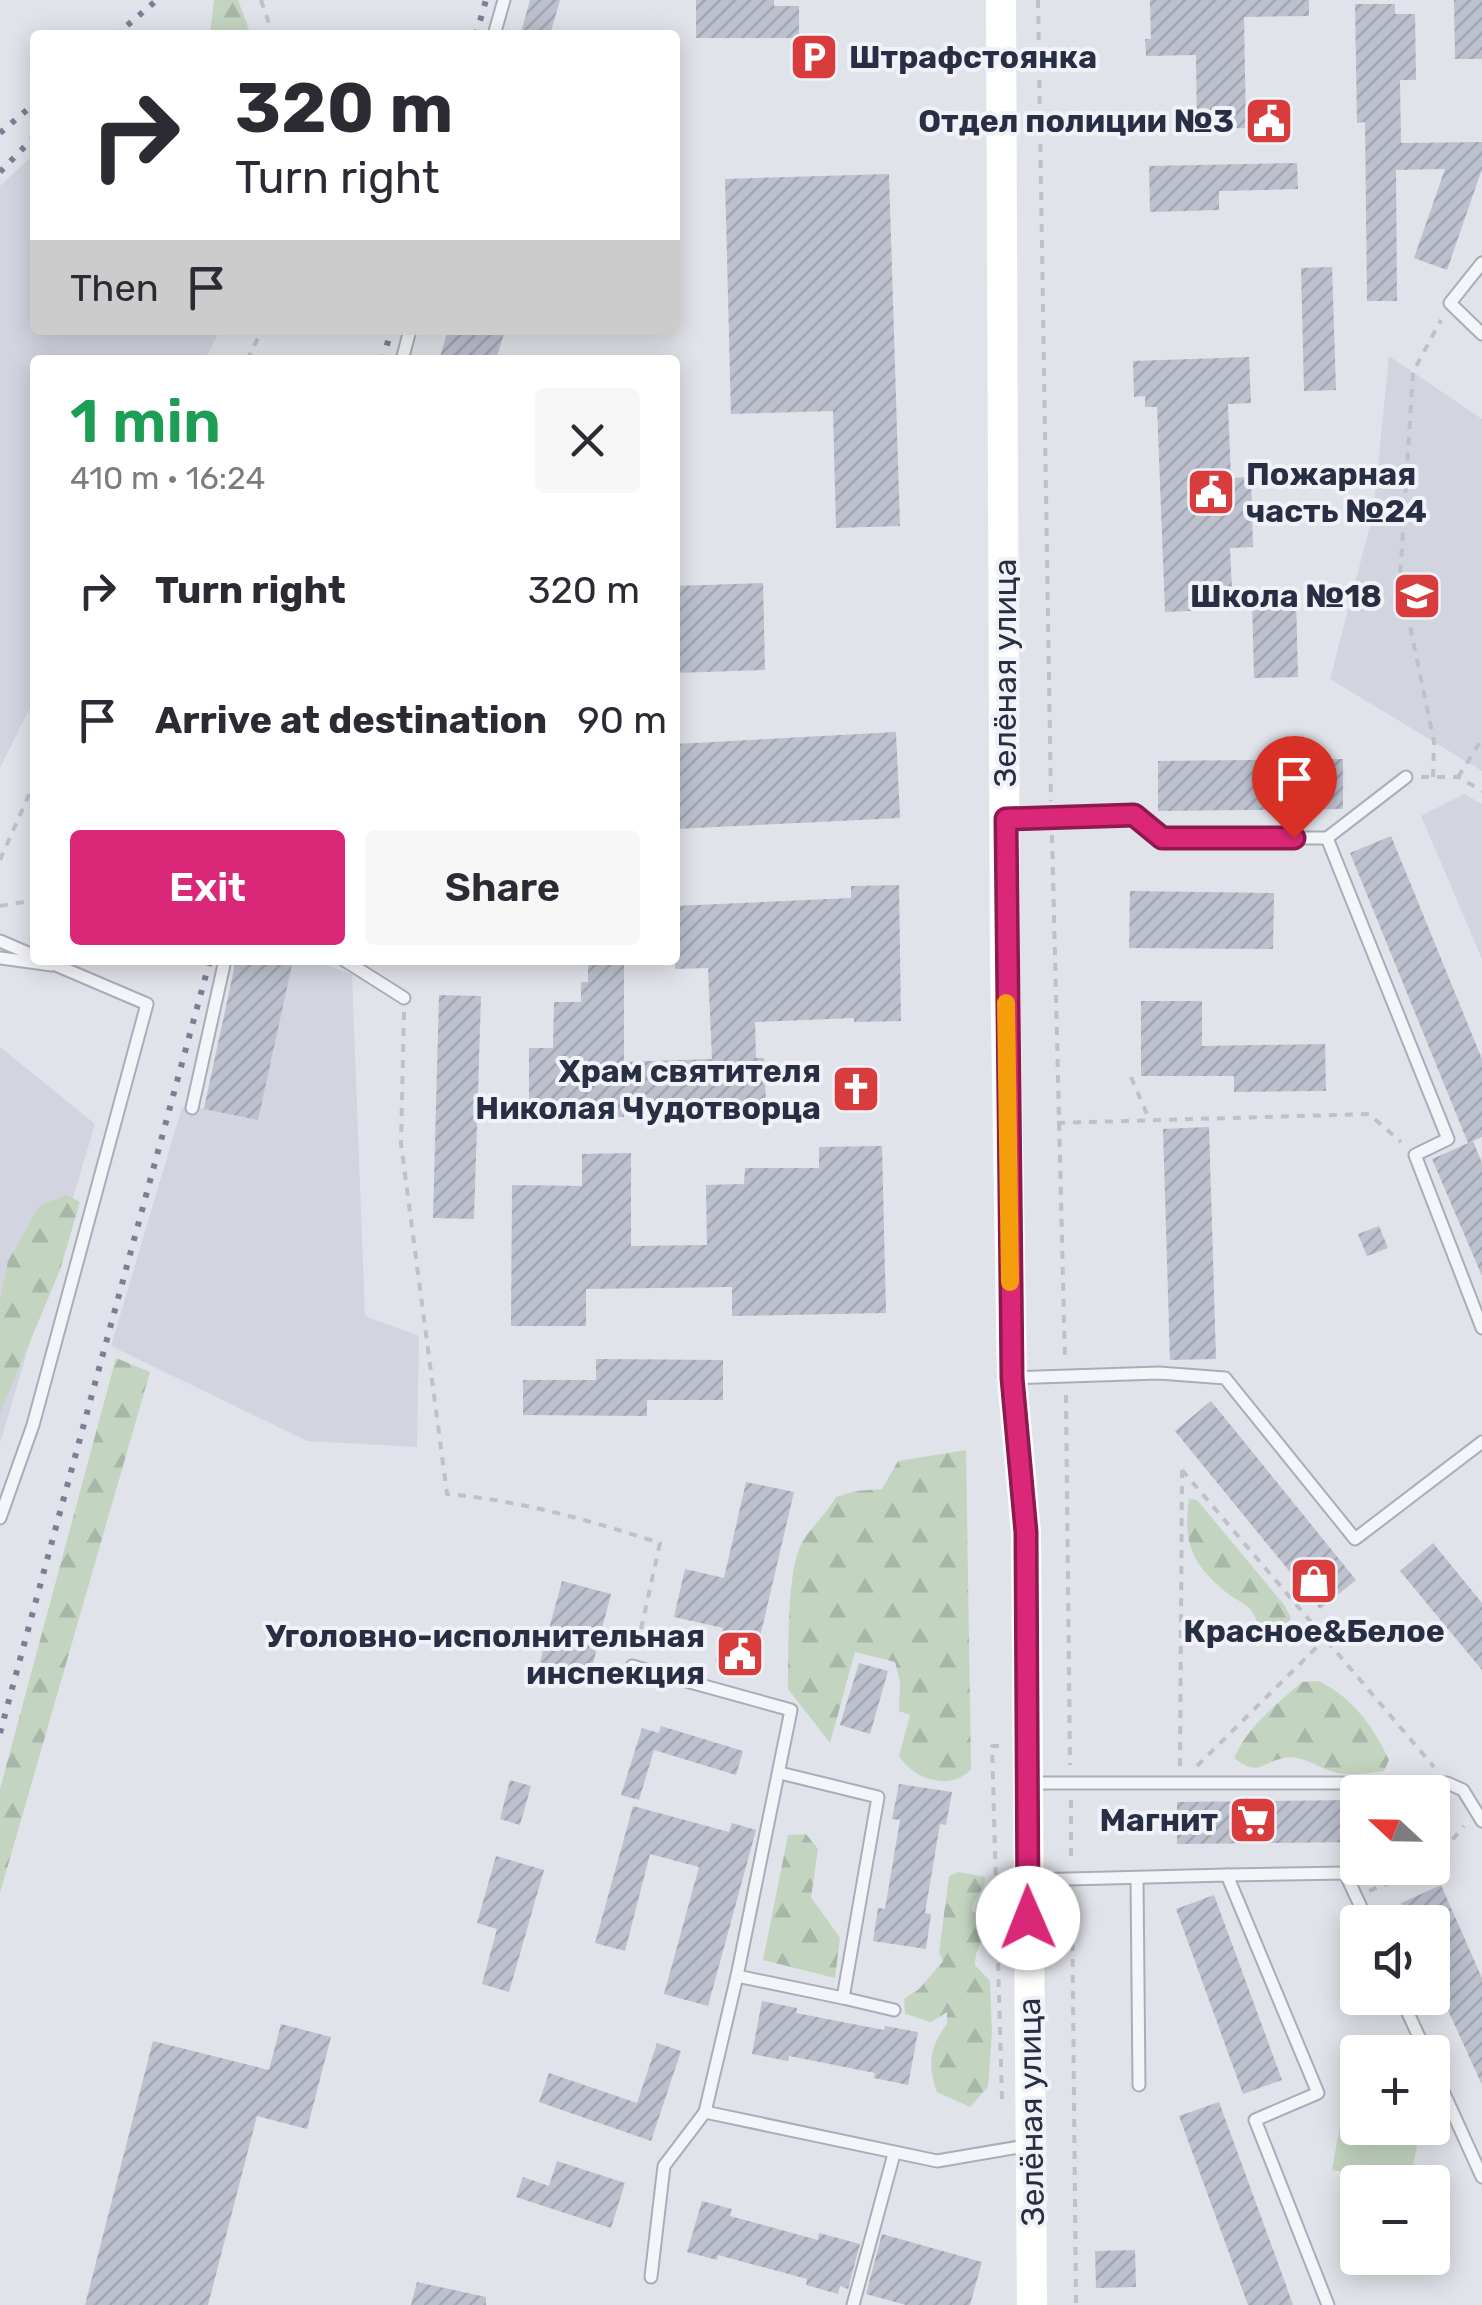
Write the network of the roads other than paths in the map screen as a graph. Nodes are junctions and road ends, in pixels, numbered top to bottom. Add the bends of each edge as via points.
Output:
1 (504, 0) edge
2 (1001, 0) edge
3 (495, 30) edge
4 (1482, 263) edge
5 (1482, 334) edge
6 (1406, 777) road end
7 (1006, 819) junction
8 (1328, 838) junction
9 (0, 941) edge
10 (30, 954) edge
11 (0, 958) edge
12 (30, 960) edge
13 (57, 965) edge
14 (224, 965) edge
15 (352, 965) edge
16 (404, 998) road end
17 (192, 1108) dead end
18 (1482, 1328) edge
19 (1012, 1378) junction
20 (1482, 1439) edge
21 (0, 1518) edge
22 (632, 1666) road end
23 (780, 1773) junction
24 (1026, 1784) junction
25 (1479, 1816) edge
26 (1226, 1875) junction
27 (1137, 1878) junction
28 (1028, 1880) junction
29 (1360, 1905) edge
30 (737, 1976) junction
31 (842, 1998) junction
32 (894, 2010) dead end
33 (1138, 2085) dead end
34 (1450, 2107) edge
35 (705, 2112) junction
36 (1017, 2147) junction
37 (894, 2154) junction
38 (1482, 2178) edge
39 (652, 2277) dead end
40 (853, 2305) edge
41 (1032, 2305) edge
42 (1328, 2305) edge

1 - 3 lane
2 - 7 main road, Зелёная улица
4 - 5 lane via 1450,303
6 - 8 lane
7 - 8 lane via 1134,815 1162,838
7 - 19 main road, Зелёная улица
8 - 18 lane via 1448,1139 1415,1154
9 - 10 lane
11 - 12 lane
13 - 21 lane via 147,1004 33,1425
14 - 17 lane
15 - 16 lane
19 - 20 lane via 1224,1378 1355,1539
19 - 24 main road, Зелёная улица via 1026,1532
22 - 23 lane via 791,1710
23 - 30 lane
23 - 31 lane via 878,1797
24 - 25 lane via 1447,1782 1463,1790
24 - 28 main road, Зелёная улица
26 - 27 lane
26 - 29 lane via 1345,1873
26 - 42 lane via 1318,2093 1256,2120
27 - 28 lane
27 - 33 lane
28 - 36 main road, Зелёная улица
30 - 31 lane
30 - 35 lane
31 - 32 lane
34 - 38 lane
35 - 37 lane
35 - 39 lane via 664,2166
36 - 37 lane via 937,2161
36 - 41 main road, Зелёная улица
37 - 40 lane

